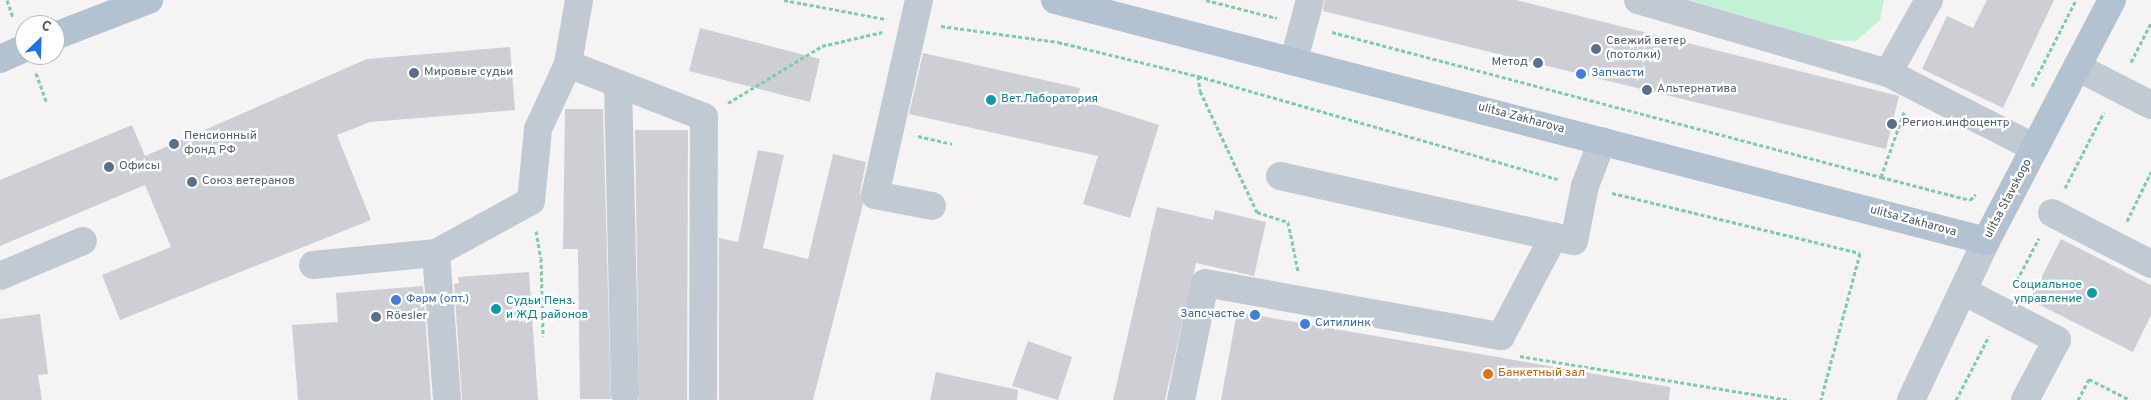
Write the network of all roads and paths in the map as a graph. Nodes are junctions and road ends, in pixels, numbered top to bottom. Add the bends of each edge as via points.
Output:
1 (7, 0) edge
2 (149, 0) edge
3 (579, 0) edge
4 (784, 0) edge
5 (1055, 0) edge
6 (1206, 0) edge
7 (1638, 0) edge
8 (1929, 0) edge
9 (2112, 0) edge
10 (917, 12) edge
11 (1307, 12) edge
12 (13, 17) dead end
13 (2151, 23) edge
14 (65, 32) edge
15 (15, 52) edge
16 (0, 59) edge
17 (1294, 60) junction
18 (568, 64) junction
19 (2077, 67) junction
20 (36, 73) dead end
21 (1888, 73) junction
22 (618, 84) junction
23 (1912, 85) junction
24 (2117, 88) junction
25 (46, 101) dead end
26 (2151, 105) edge
27 (704, 117) junction
28 (890, 130) junction
29 (1602, 140) junction
30 (952, 144) dead end
31 (2035, 148) junction
32 (2151, 172) edge
33 (1280, 176) dead end
34 (1881, 178) junction
35 (1585, 186) junction
36 (1970, 200) dead end
37 (531, 201) junction
38 (932, 206) dead end
39 (2052, 213) joint
40 (1554, 236) junction
41 (83, 241) dead end
42 (1986, 241) junction
43 (2115, 246) junction
44 (436, 253) junction
45 (2151, 264) edge
46 (312, 265) dead end
47 (0, 276) edge
48 (1963, 291) junction
49 (543, 336) dead end
50 (1518, 355) dead end
51 (1646, 376) junction
52 (1644, 383) dead end
53 (624, 394) dead end
54 (447, 400) edge
55 (703, 400) edge
56 (1181, 400) edge
57 (1790, 400) edge
58 (1821, 400) edge
59 (1912, 400) edge
60 (2025, 400) edge
61 (2078, 400) edge
62 (2130, 400) edge

1 - 12 path
2 - 14 main road
3 - 18 street
4 - 10 path
5 - 17 main road, ulitsa Zakharova
6 - 11 path
7 - 21 street
8 - 21 street
9 - 19 main road, ulitsa Stavskogo
10 - 27 path via 822,46
10 - 28 street
10 - 35 path via 1198,76
11 - 17 street
11 - 34 path
13 - 24 path
15 - 16 main road
17 - 29 main road, ulitsa Zakharova
18 - 22 street
18 - 37 street via 538,129
19 - 24 street
19 - 31 main road, ulitsa Stavskogo
20 - 25 path
21 - 23 street
22 - 27 street
22 - 53 street
23 - 31 street
23 - 34 path via 1896,143
24 - 26 street
24 - 39 path
27 - 55 street
28 - 30 path
28 - 38 street via 875,195
29 - 35 street
29 - 42 main road, ulitsa Zakharova
31 - 42 main road, ulitsa Stavskogo
32 - 43 path
33 - 40 street
34 - 36 path
35 - 40 street via 1574,241
35 - 58 path via 1860,254
37 - 44 street
37 - 49 path via 541,258
39 - 43 street
40 - 56 street via 1501,336 1205,283
41 - 47 street
42 - 48 street, ulitsa Stavskogo
43 - 45 street
44 - 46 street
44 - 54 street
48 - 59 street, ulitsa Stavskogo
48 - 60 street via 2057,340
50 - 51 path
51 - 52 path
51 - 57 path
61 - 62 path via 2089,379

